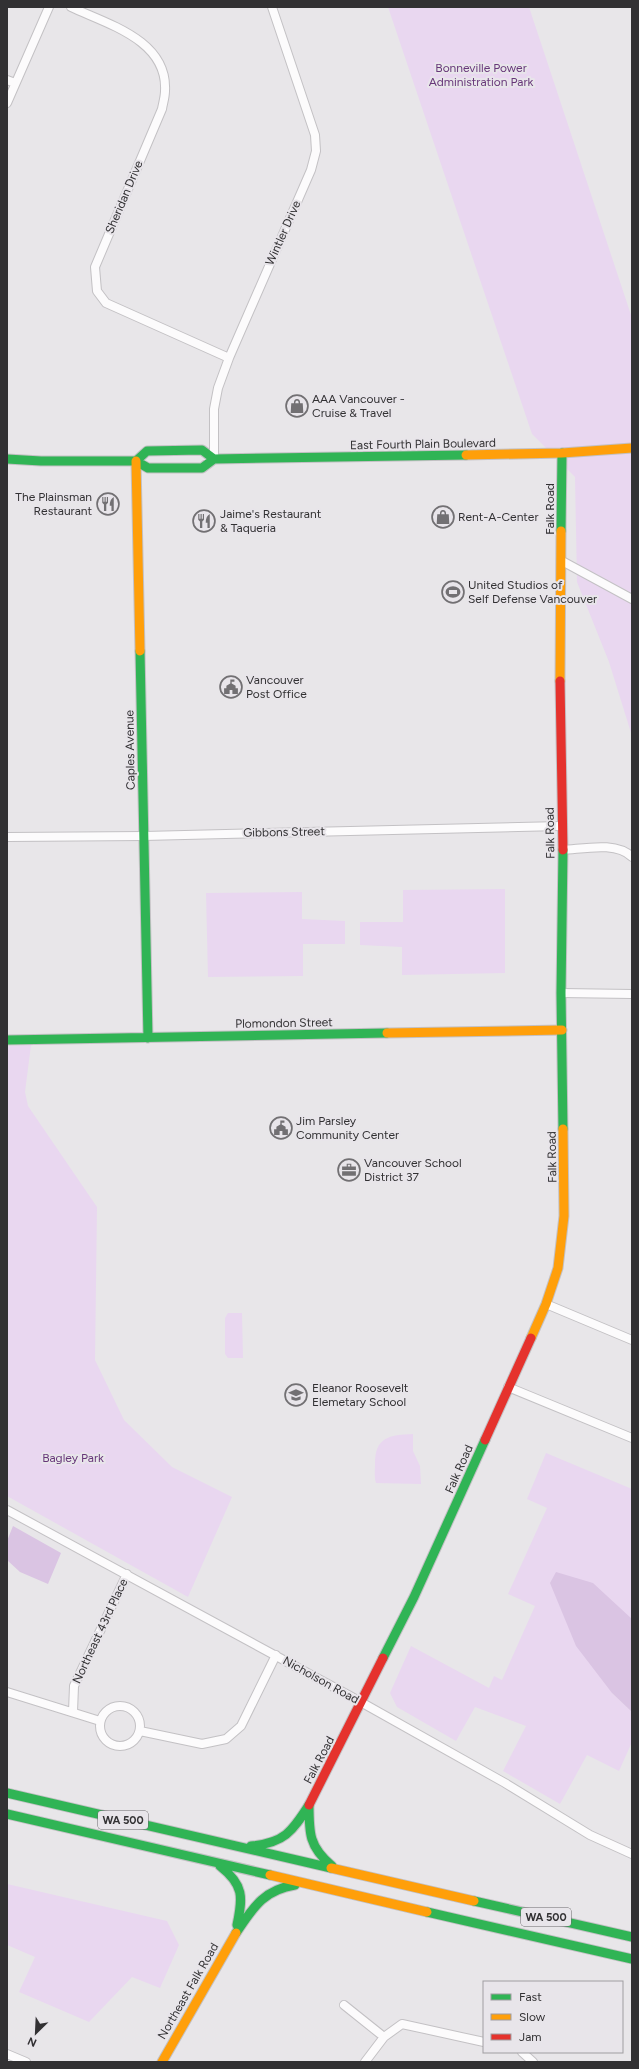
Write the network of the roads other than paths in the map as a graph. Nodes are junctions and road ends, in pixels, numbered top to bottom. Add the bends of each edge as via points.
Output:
1 (49, 7) edge
2 (71, 7) edge
3 (272, 7) edge
4 (7, 80) edge
5 (15, 84) junction
6 (7, 103) edge
7 (229, 358) junction
8 (632, 448) edge
9 (562, 453) junction
10 (7, 459) edge
11 (214, 459) junction
12 (136, 462) junction
13 (562, 561) junction
14 (632, 599) edge
15 (561, 826) junction
16 (144, 836) junction
17 (7, 837) edge
18 (563, 850) junction
19 (632, 857) edge
20 (561, 994) junction
21 (632, 994) edge
22 (562, 1030) junction
23 (148, 1038) junction
24 (7, 1040) edge
25 (546, 1304) junction
26 (632, 1340) edge
27 (508, 1387) junction
28 (632, 1438) edge
29 (7, 1510) edge
30 (127, 1574) junction
31 (276, 1655) junction
32 (7, 1692) edge
33 (363, 1703) junction
34 (73, 1712) junction
35 (100, 1721) junction
36 (140, 1730) junction
37 (7, 1793) edge
38 (309, 1805) junction
39 (7, 1814) edge
40 (238, 1847) junction
41 (632, 1854) edge
42 (218, 1864) junction
43 (337, 1868) junction
44 (304, 1884) junction
45 (236, 1933) junction
46 (632, 1937) edge
47 (632, 1959) edge
48 (344, 2005) dead end
49 (384, 2037) junction
50 (483, 2042) edge
51 (523, 2053) edge
52 (7, 2054) edge
53 (26, 2062) edge
54 (162, 2062) edge
55 (365, 2062) edge
56 (533, 2062) edge

1 - 5 street
2 - 7 street, Sheridan Drive via 136,38 148,47 156,56 162,71 165,90 162,109 95,267 97,291 106,303
3 - 7 street, Wintler Drive via 315,135 316,151 311,170
4 - 5 street
5 - 6 street
7 - 11 street, Wintler Drive via 218,388 214,409
8 - 9 main road, East Fourth Plain Boulevard
9 - 11 main road, East Fourth Plain Boulevard
9 - 13 main road, Falk Road
10 - 12 main road, East Fourth Plain Boulevard
11 - 12 main road, East Fourth Plain Boulevard via 202,468 148,468
11 - 12 main road, East Fourth Plain Boulevard via 202,450 147,451
12 - 16 main road, Caples Avenue
13 - 14 street
13 - 15 main road, Falk Road
15 - 16 street, Gibbons Street
15 - 18 main road, Falk Road
16 - 17 street, Gibbons Street
16 - 23 main road, Caples Avenue
18 - 19 street via 619,849
18 - 20 main road, Falk Road
20 - 21 street
20 - 22 main road, Falk Road
22 - 23 main road, Plomondon Street
22 - 25 main road, Falk Road via 564,1230 558,1268
23 - 24 main road, Plomondon Street
25 - 26 street
25 - 27 main road, Falk Road
27 - 28 street
27 - 33 main road, Falk Road via 414,1597
29 - 30 street, Nicholson Road
30 - 31 street, Nicholson Road
30 - 34 street, Northeast 43rd Place via 74,1686
31 - 33 street, Nicholson Road
31 - 36 street via 241,1726 226,1739 202,1744
32 - 34 street
33 - 38 main road, Falk Road
33 - 41 street, Nicholson Road via 590,1835
34 - 35 street
35 - 36 street via 104,1713 111,1708 126,1707 138,1717
35 - 36 street via 101,1735 113,1746 130,1744
37 - 40 main road, WA 500
38 - 40 main road, Falk Road via 292,1831 281,1840 264,1845
38 - 43 main road via 310,1841 320,1856
39 - 42 main road, WA 500
40 - 43 main road, WA 500
42 - 44 main road, WA 500
42 - 45 main road via 238,1882 242,1894
43 - 46 main road, WA 500
44 - 45 main road via 281,1886 267,1893
44 - 47 main road, WA 500
45 - 54 main road, Northeast Falk Road
48 - 49 street
49 - 50 street via 402,2024
49 - 55 street
51 - 56 street
52 - 53 street

